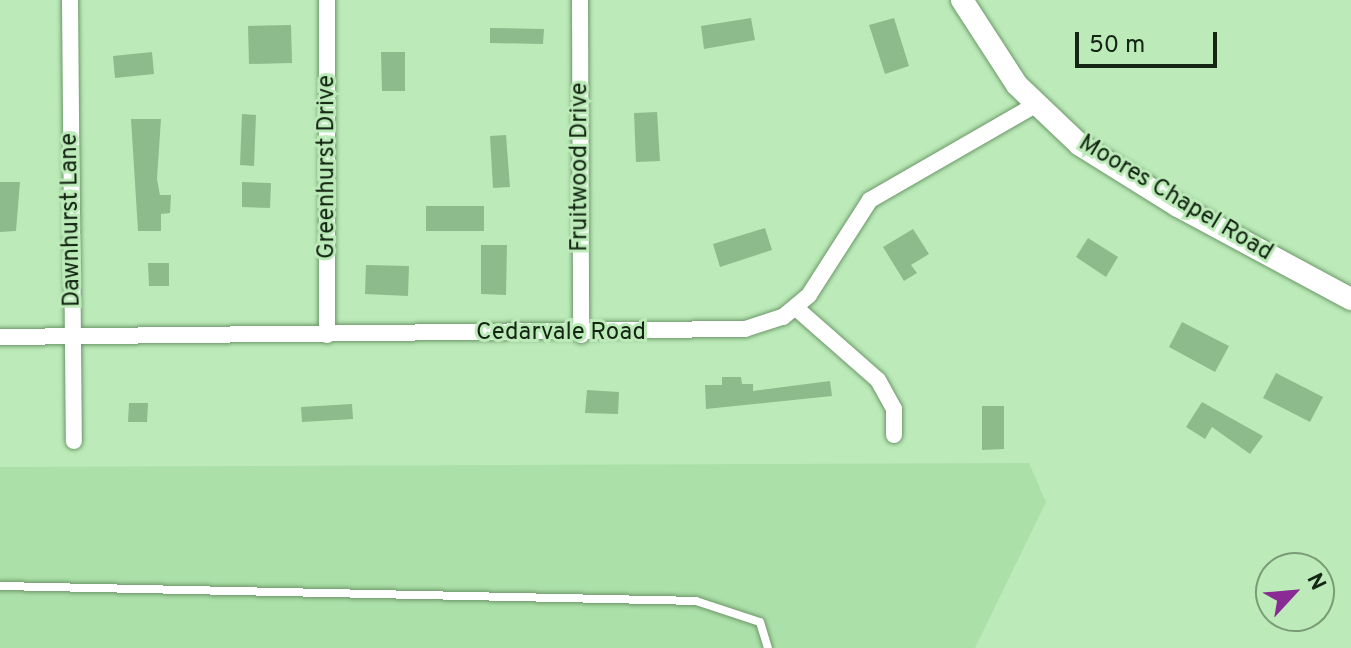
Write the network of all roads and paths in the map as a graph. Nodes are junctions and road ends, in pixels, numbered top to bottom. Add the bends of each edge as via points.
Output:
1 (70, 0) edge
2 (327, 0) edge
3 (580, 0) edge
4 (962, 0) edge
5 (1035, 105) junction
6 (1351, 299) edge
7 (796, 308) junction
8 (327, 335) junction
9 (581, 335) junction
10 (0, 337) edge
11 (73, 337) junction
12 (894, 435) dead end
13 (74, 441) dead end
14 (0, 586) edge
15 (768, 648) edge

1 - 11 street, Dawnhurst Lane
2 - 8 street, Greenhurst Drive
3 - 9 street, Fruitwood Drive
4 - 5 main road, Moores Chapel Road via 990,49
5 - 6 main road, Moores Chapel Road via 1110,166
5 - 7 street via 870,200
7 - 9 street, Cedarvale Road via 745,329
7 - 12 street via 878,380 894,409
8 - 9 street, Cedarvale Road
8 - 11 street, Cedarvale Road
10 - 11 street, Cedarvale Road
11 - 13 street, Dawnhurst Lane
14 - 15 lane via 696,601 760,622

